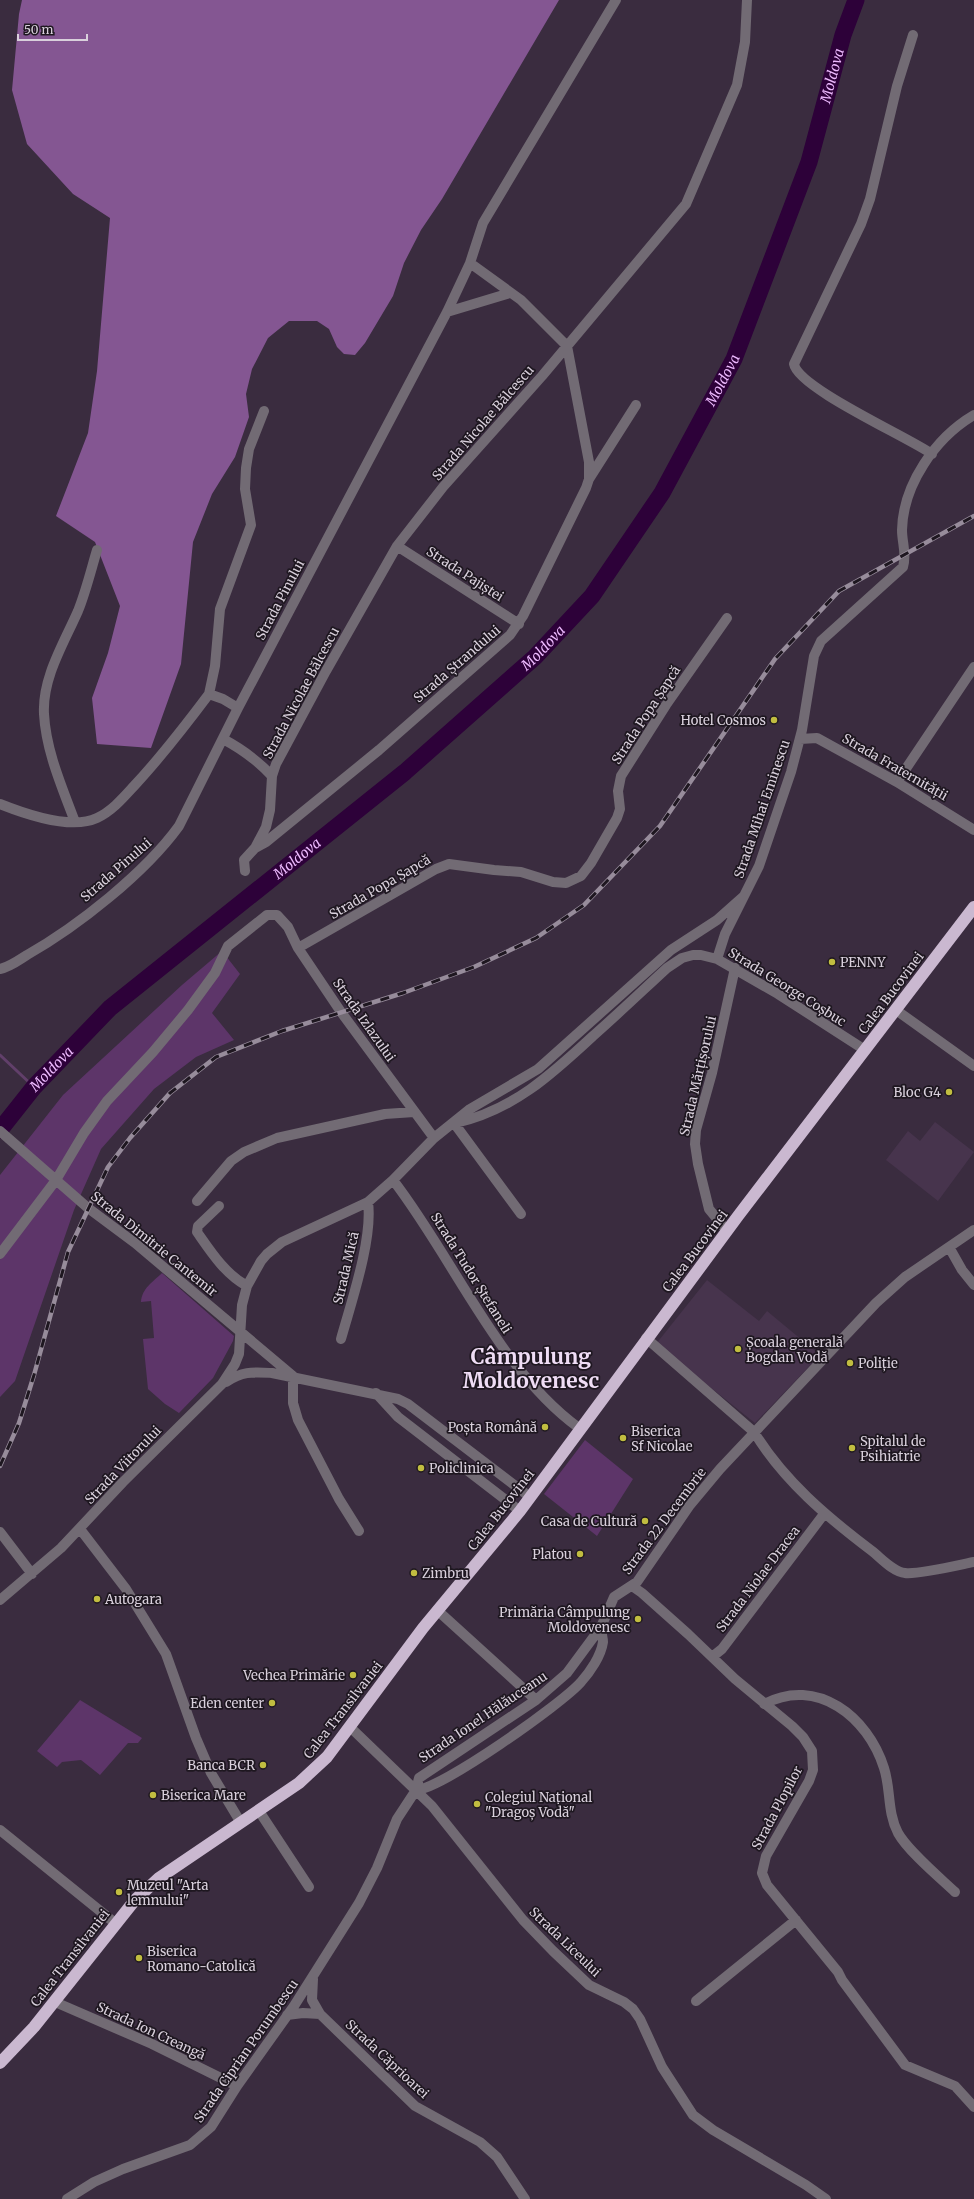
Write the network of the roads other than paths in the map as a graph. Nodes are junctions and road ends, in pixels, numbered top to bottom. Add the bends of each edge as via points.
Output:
1 (616, 0) edge
2 (747, 0) edge
3 (913, 35) dead end
4 (470, 263) junction
5 (510, 293) junction
6 (448, 312) junction
7 (567, 346) junction
8 (636, 405) dead end
9 (264, 411) dead end
10 (974, 415) edge
11 (932, 454) junction
12 (589, 479) junction
13 (397, 546) junction
14 (97, 550) dead end
15 (727, 618) dead end
16 (519, 624) junction
17 (974, 667) edge
18 (209, 694) junction
19 (238, 708) junction
20 (800, 738) junction
21 (224, 739) junction
22 (272, 776) junction
23 (897, 782) junction
24 (0, 804) edge
25 (75, 822) junction
26 (974, 830) edge
27 (255, 848) junction
28 (245, 871) dead end
29 (744, 896) junction
30 (974, 907) edge
31 (298, 948) junction
32 (716, 959) junction
33 (735, 968) junction
34 (0, 969) edge
35 (896, 1010) junction
36 (865, 1050) junction
37 (974, 1066) edge
38 (414, 1112) junction
39 (454, 1123) junction
40 (0, 1131) edge
41 (434, 1138) junction
42 (56, 1180) junction
43 (394, 1180) junction
44 (196, 1201) dead end
45 (368, 1202) junction
46 (219, 1206) dead end
47 (521, 1214) dead end
48 (974, 1230) edge
49 (727, 1231) junction
50 (950, 1247) junction
51 (0, 1254) edge
52 (974, 1285) edge
53 (247, 1286) junction
54 (241, 1333) junction
55 (646, 1338) junction
56 (341, 1339) dead end
57 (293, 1376) junction
58 (222, 1384) junction
59 (376, 1393) junction
60 (579, 1428) junction
61 (754, 1432) junction
62 (530, 1497) junction
63 (520, 1511) junction
64 (824, 1514) junction
65 (80, 1529) junction
66 (358, 1531) dead end
67 (0, 1532) edge
68 (974, 1562) edge
69 (32, 1574) junction
70 (632, 1586) junction
71 (0, 1600) edge
72 (437, 1610) junction
73 (601, 1627) junction
74 (712, 1657) junction
75 (536, 1700) junction
76 (764, 1704) junction
77 (350, 1726) junction
78 (416, 1790) junction
79 (259, 1811) junction
80 (241, 1823) junction
81 (0, 1830) edge
82 (309, 1887) dead end
83 (955, 1892) dead end
84 (796, 1920) junction
85 (115, 1924) junction
86 (314, 1975) junction
87 (696, 2001) dead end
88 (55, 2002) junction
89 (320, 2014) junction
90 (287, 2015) junction
91 (0, 2063) edge
92 (236, 2086) junction
93 (974, 2107) edge
94 (72, 2198) edge
95 (525, 2199) edge
96 (826, 2199) edge

1 - 4 street, Strada Pinului via 487,216
2 - 7 street, Strada Nicolae Bălcescu via 745,42 737,85 686,204
3 - 11 street via 898,79 870,199 861,224 794,364 807,380 841,403
4 - 5 street
4 - 6 street, Strada Pinului
5 - 6 street
5 - 7 street via 531,309
6 - 19 street, Strada Pinului
7 - 12 street, Strada Ștrandului via 589,462
7 - 13 street, Strada Nicolae Bălcescu via 443,487
8 - 12 street
9 - 18 street via 249,449 246,468 245,489 251,525 220,609 215,666
10 - 11 street via 957,428
11 - 20 street, Strada Mihai Eminescu via 913,482 906,500 902,531 905,553 903,567 821,642 814,656
12 - 16 street, Strada Ștrandului
13 - 16 street, Strada Pajiștei
13 - 22 street, Strada Nicolae Bălcescu via 299,720
14 - 25 street via 82,600 48,680 45,700 48,744
15 - 31 street, Strada Popa Șapcă via 666,705 621,776 618,791 620,809 617,818 581,876 566,883 553,882 521,872 449,864
16 - 27 street, Strada Ștrandului via 489,655 379,750 266,842
17 - 23 street
18 - 19 street
18 - 25 street via 164,754 115,806 96,818
19 - 21 street, Strada Pinului
20 - 23 street, Strada Fraternității via 817,738
20 - 29 street, Strada Mihai Eminescu via 759,866
21 - 22 street via 242,750
21 - 34 street, Strada Pinului via 179,826 166,843 121,885 74,923 33,952
22 - 27 street, Strada Nicolae Bălcescu via 266,827
23 - 26 street, Strada Fraternității
24 - 25 street via 30,816
27 - 28 street, Strada Nicolae Bălcescu via 244,860
29 - 32 street, Strada Mihai Eminescu
29 - 39 street, Strada Mihai Eminescu via 718,920 671,950 538,1069 470,1109
30 - 35 highway, Calea Bucovinei
31 - 38 street, Strada Izlazului
31 - 42 street, Strada Izlazului via 288,927 276,914 267,915 228,946 215,972 188,1010 107,1101
32 - 33 street, Strada George Coșbuc
32 - 39 street, Strada Mihai Eminescu via 693,955 674,962 547,1078 506,1104 476,1118
33 - 36 street, Strada George Coșbuc
33 - 49 street, Strada Mărțișorului via 712,1074 696,1130 695,1144 709,1209
35 - 36 highway, Calea Bucovinei
35 - 37 street
36 - 49 highway, Calea Bucovinei
38 - 41 street, Strada Izlazului
38 - 44 street via 385,1114 277,1138 244,1152 231,1161
39 - 41 street, Strada Mihai Eminescu
39 - 47 street
40 - 42 street, Strada Dimitrie Cantemir
41 - 43 street, Strada Mihai Eminescu
42 - 51 street
42 - 54 street, Strada Dimitrie Cantemir
43 - 45 street, Strada Mihai Eminescu
43 - 60 street, Strada Tudor Ștefaneli via 505,1350 552,1406
45 - 53 street, Strada Mihai Eminescu via 282,1242 261,1261
45 - 56 street, Strada Mică via 369,1226
46 - 53 street via 198,1226 197,1232 222,1265 239,1282
48 - 50 street, Strada 22 Decembrie
49 - 55 highway, Calea Bucovinei
50 - 52 street via 962,1270
50 - 61 street, Strada 22 Decembrie via 905,1277 880,1299
53 - 54 street, Strada Mihai Eminescu via 242,1305
54 - 57 street, Strada Dimitrie Cantemir
54 - 58 street, Strada Viitorului via 235,1364
55 - 60 highway, Calea Bucovinei
55 - 61 street
57 - 58 street, Strada Dimitrie Cantemir via 252,1372 240,1374
57 - 59 street, Strada Dimitrie Cantemir
57 - 66 street via 292,1403 298,1420
58 - 65 street, Strada Viitorului via 123,1482
59 - 62 street, Strada Dimitrie Cantemir via 408,1404
59 - 63 street via 398,1417
60 - 62 highway, Calea Bucovinei
61 - 64 street via 796,1486
61 - 70 street, Strada 22 Decembrie via 690,1505
62 - 63 highway, Calea Bucovinei
63 - 72 highway, Calea Bucovinei
64 - 68 street via 904,1573
64 - 74 street, Strada Niolae Dracea via 722,1649
65 - 69 street, Strada Viitorului
65 - 80 street via 126,1589 166,1654 204,1759
67 - 69 street
69 - 71 street, Strada Viitorului
70 - 73 street, Strada 22 Decembrie via 614,1597
70 - 74 street, Strada Plopilor
72 - 75 street
72 - 77 highway, Calea Transilvaniei
73 - 75 street, Strada Ionel Hălăuceanu via 594,1633 575,1665
73 - 78 street via 603,1642 590,1670 555,1706 465,1765 428,1787
74 - 76 street, Strada Plopilor
75 - 78 street, Strada Ionel Hălăuceanu via 423,1774 416,1783
76 - 83 street via 793,1696 814,1696 836,1704 856,1721 871,1739 881,1759 887,1779 891,1816 899,1834
76 - 84 street, Strada Plopilor via 804,1737 814,1760 809,1781 771,1845 762,1873 767,1885
77 - 78 street, Strada Liceului
77 - 79 highway, Calea Transilvaniei via 327,1757 310,1774
78 - 86 street, Strada Ionel Hălăuceanu via 397,1819 359,1903
78 - 96 street, Strada Liceului via 432,1806 523,1920 553,1951 589,1985 624,2002 632,2009 640,2019 662,2067 693,2115 713,2130 806,2184
79 - 80 highway, Calea Transilvaniei
79 - 82 street
80 - 85 highway, Calea Transilvaniei via 159,1878 135,1900
81 - 85 street
84 - 87 street
84 - 93 street, Strada Plopilor via 838,1972 905,2065 955,2086
85 - 88 highway, Calea Transilvaniei
86 - 89 street, Strada Căprioarei via 312,2000
86 - 90 street, Strada Ciprian Porumbescu
88 - 91 highway, Calea Transilvaniei
88 - 92 street, Strada Ion Creangă via 152,2044
89 - 90 street
89 - 95 street, Strada Căprioarei via 415,2106 480,2142 497,2157
90 - 92 street, Strada Ciprian Porumbescu
92 - 94 street, Strada Ciprian Porumbescu via 211,2127 190,2145 94,2182

